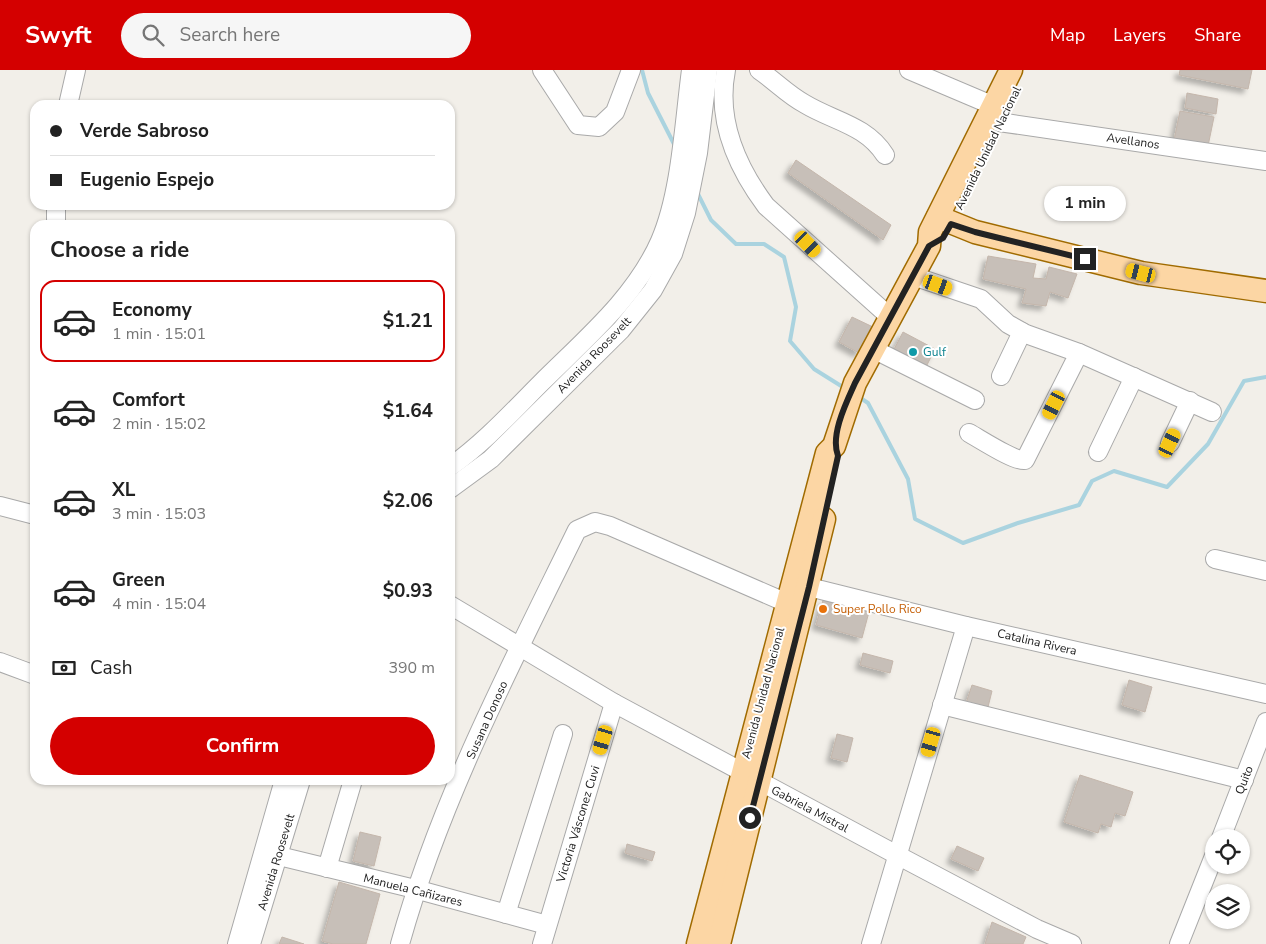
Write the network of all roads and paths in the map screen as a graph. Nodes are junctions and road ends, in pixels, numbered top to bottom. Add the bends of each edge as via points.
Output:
1 (76, 70) edge
2 (542, 70) edge
3 (631, 70) edge
4 (691, 70) edge
5 (708, 70) edge
6 (726, 70) edge
7 (759, 70) edge
8 (909, 70) edge
9 (1011, 70) edge
10 (1026, 70) edge
11 (69, 100) edge
12 (997, 114) junction
13 (885, 155) dead end
14 (1266, 161) edge
15 (945, 221) junction
16 (912, 276) junction
17 (1266, 291) edge
18 (890, 317) junction
19 (1022, 332) junction
20 (1079, 353) junction
21 (870, 356) junction
22 (1001, 376) dead end
23 (1134, 377) junction
24 (974, 400) dead end
25 (1190, 401) junction
26 (1212, 412) dead end
27 (969, 433) dead end
28 (1170, 443) dead end
29 (834, 446) junction
30 (1098, 452) dead end
31 (455, 464) edge
32 (455, 485) edge
33 (0, 506) edge
34 (30, 514) edge
35 (1214, 559) dead end
36 (1266, 571) edge
37 (809, 587) junction
38 (787, 603) junction
39 (455, 608) edge
40 (966, 626) junction
41 (520, 647) junction
42 (0, 662) edge
43 (30, 674) edge
44 (1266, 694) edge
45 (614, 703) junction
46 (942, 705) junction
47 (1266, 722) edge
48 (563, 734) dead end
49 (751, 777) junction
50 (1244, 780) junction
51 (283, 785) edge
52 (300, 785) edge
53 (352, 785) edge
54 (1225, 829) edge
55 (897, 855) junction
56 (279, 856) junction
57 (327, 868) junction
58 (1207, 874) edge
59 (415, 889) junction
60 (506, 914) junction
61 (547, 925) junction
62 (1034, 936) edge
63 (237, 944) edge
64 (251, 944) edge
65 (400, 944) edge
66 (542, 944) edge
67 (698, 944) edge
68 (718, 944) edge
69 (871, 944) edge
70 (1072, 944) edge
71 (1179, 944) edge

1 - 11 street
2 - 3 street via 578,124 599,127 615,112
4 - 31 street, Avenida Roosevelt via 674,193 660,240 644,270 606,318
5 - 32 street, Avenida Roosevelt via 698,154 686,213 672,254 653,290 621,330 491,459
6 - 18 street via 724,98 729,136 738,163 753,189 766,206
7 - 13 street via 806,105 860,130 876,142
8 - 12 street, Avellanos
9 - 12 main road, Avenida Unidad Nacional
10 - 12 main road, Avenida Unidad Nacional
12 - 14 street, Avellanos
12 - 15 main road, Avenida Unidad Nacional
15 - 16 main road, Avenida Unidad Nacional via 943,238 929,246
15 - 17 main road via 975,232 1141,273
16 - 18 main road, Avenida Unidad Nacional
16 - 19 street via 981,299 1008,324
18 - 21 main road, Avenida Unidad Nacional
19 - 20 street
19 - 22 street
20 - 23 street
20 - 27 street via 1025,460 1015,460
21 - 24 street
21 - 29 main road, Avenida Unidad Nacional via 846,403
23 - 25 street
23 - 30 street
25 - 26 street
25 - 28 street
29 - 37 main road, Avenida Unidad Nacional via 838,456
29 - 38 main road, Avenida Unidad Nacional via 826,453
33 - 34 street
35 - 36 street
37 - 40 street, Catalina Rivera
37 - 49 main road, Avenida Unidad Nacional
38 - 41 street, Susana Donoso via 595,522 577,530
38 - 49 main road, Avenida Unidad Nacional
39 - 41 street, Gabriela Mistral
40 - 44 street, Catalina Rivera
40 - 46 street
41 - 45 street, Gabriela Mistral
41 - 59 street, Susana Donoso via 443,816
42 - 43 street
45 - 49 street, Gabriela Mistral
45 - 61 street, Victoria Vásconez Cuvi
46 - 50 street
46 - 55 street
47 - 50 street, Quito
48 - 60 street
49 - 55 street, Gabriela Mistral
49 - 67 main road, Avenida Unidad Nacional
49 - 68 main road, Avenida Unidad Nacional
50 - 54 street, Quito
51 - 63 street, Avenida Roosevelt
52 - 56 street, Avenida Roosevelt
53 - 57 street
55 - 62 street, Gabriela Mistral
55 - 69 street
56 - 57 street, Manuela Cañizares
56 - 64 street, Avenida Roosevelt
57 - 59 street, Manuela Cañizares
58 - 71 street
59 - 60 street, Manuela Cañizares
59 - 65 street, Susana Donoso
60 - 61 street, Manuela Cañizares
61 - 66 street, Victoria Vásconez Cuvi
62 - 70 street, Gabriela Mistral

